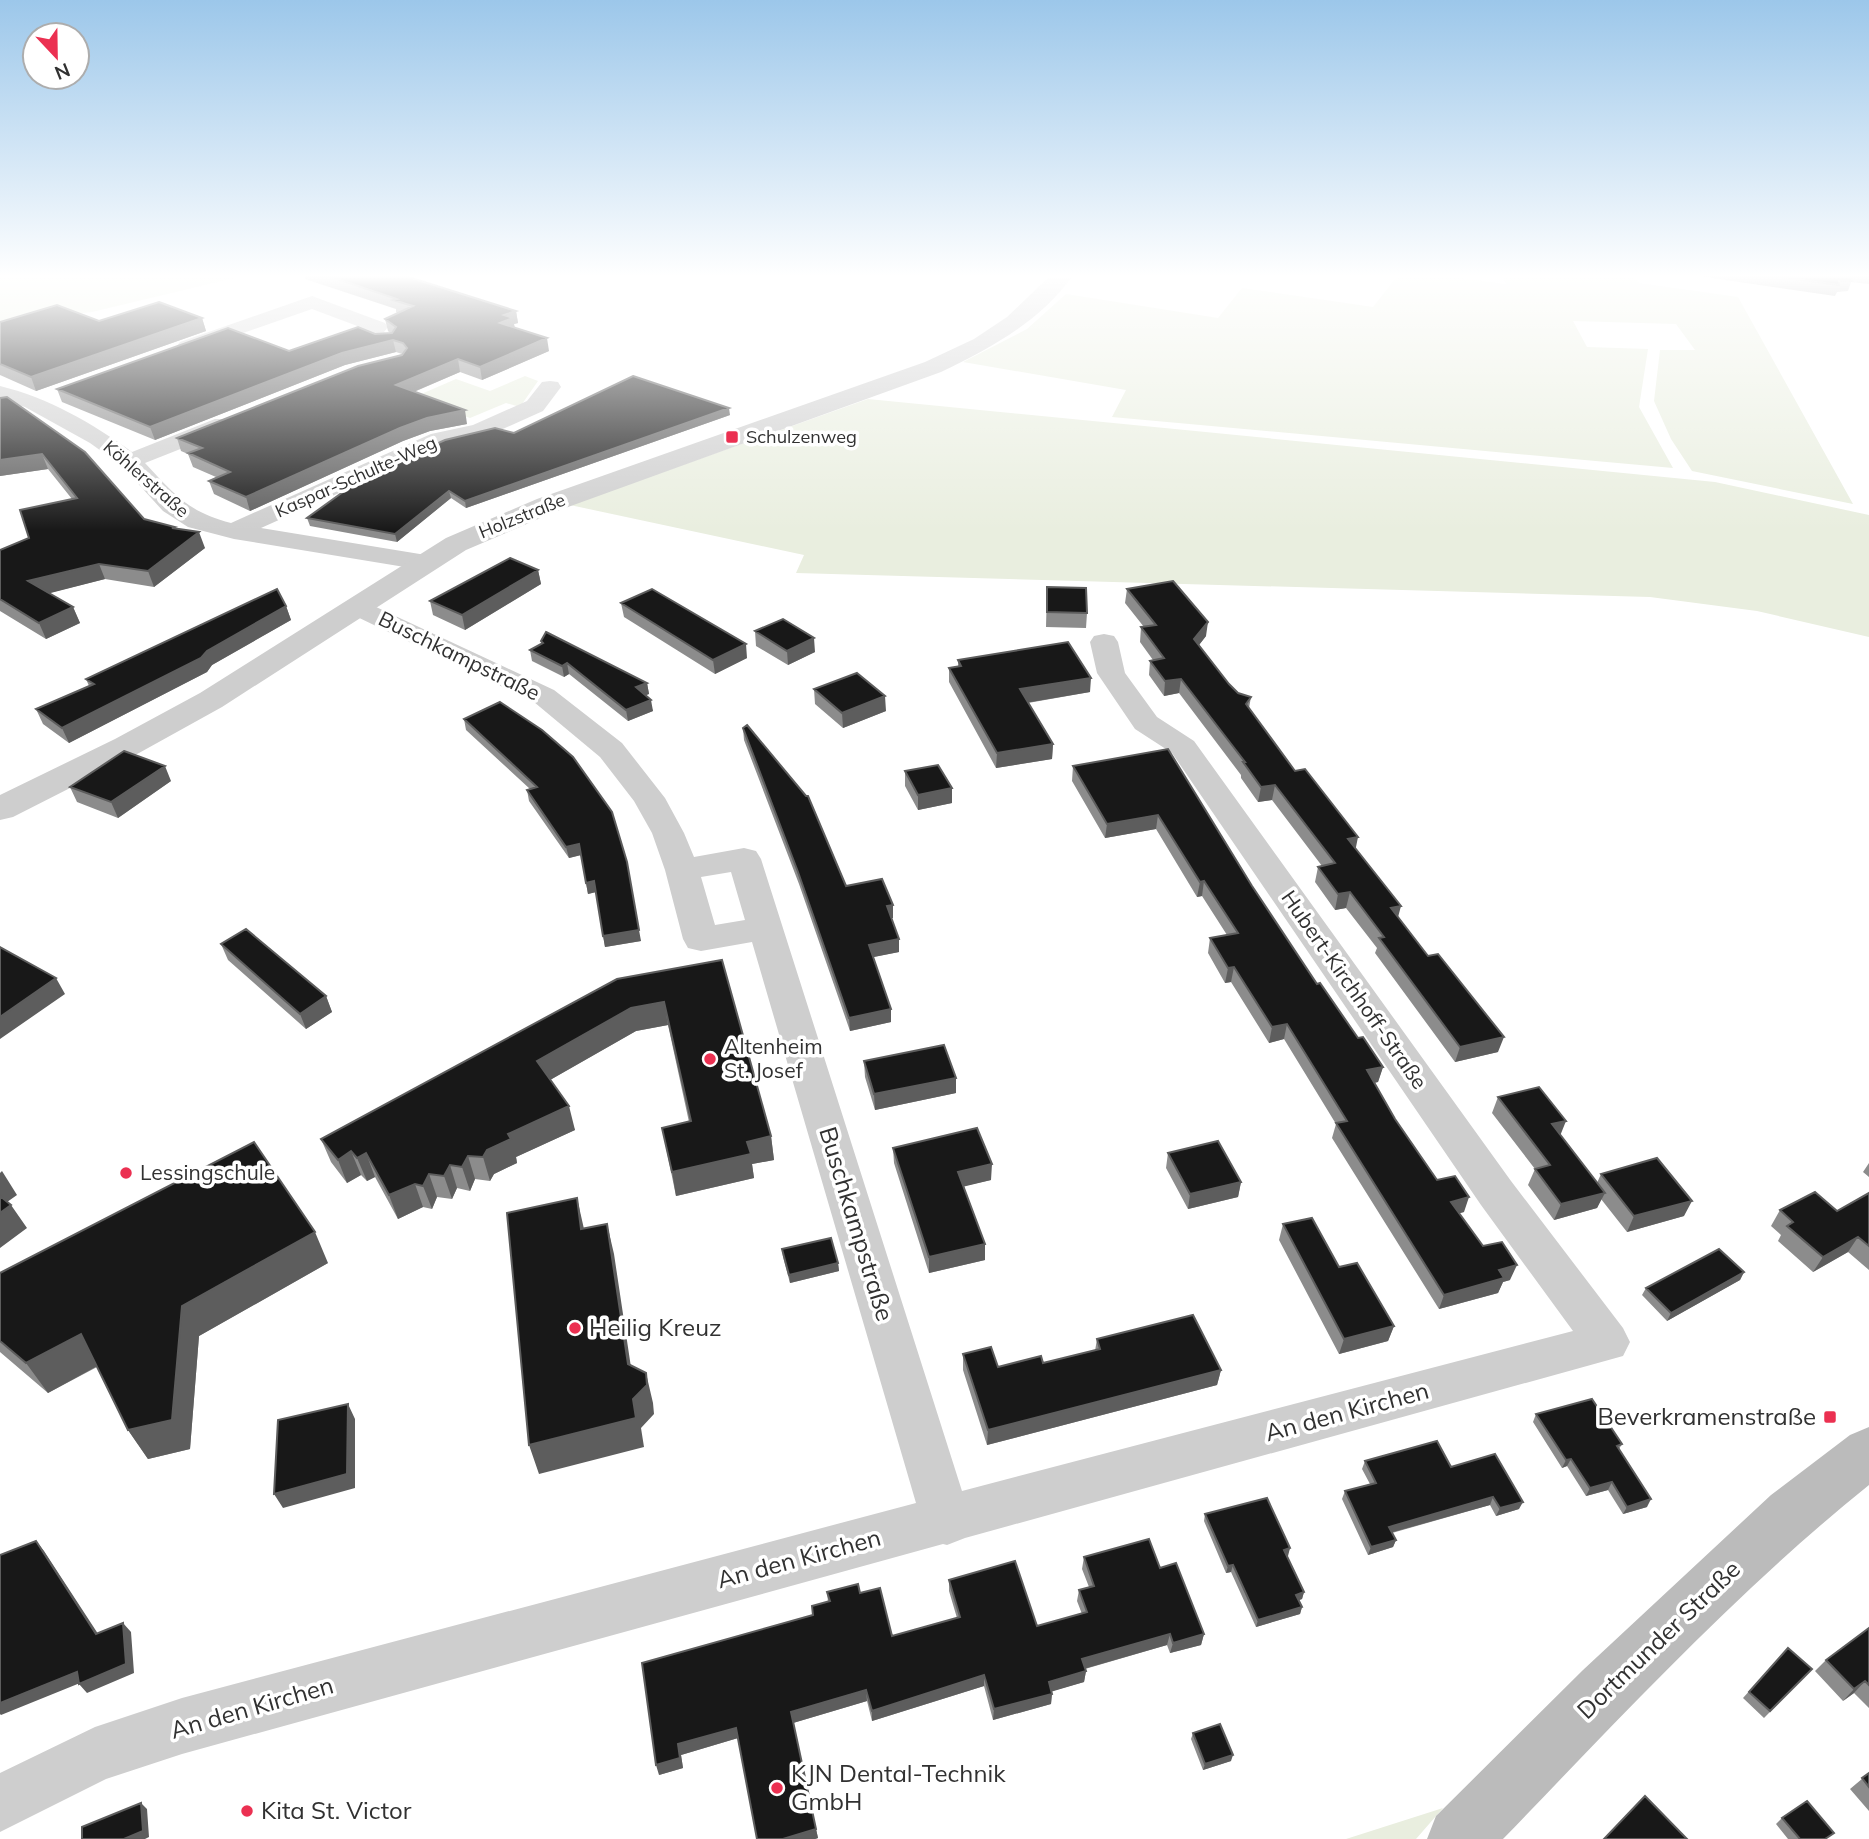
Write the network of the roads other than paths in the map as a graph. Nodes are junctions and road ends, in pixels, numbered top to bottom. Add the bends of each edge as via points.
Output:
1 (948, 360) edge
2 (550, 387) dead end
3 (0, 392) edge
4 (242, 417) edge
5 (130, 461) junction
6 (234, 531) junction
7 (424, 562) junction
8 (359, 607) junction
9 (1104, 642) dead end
10 (0, 809) edge
11 (682, 870) junction
12 (765, 928) junction
13 (1608, 1342) joint
14 (1869, 1452) edge
15 (947, 1521) junction
16 (0, 1802) edge
17 (1459, 1839) edge

1 - 7 street, Holzstraße via 547,505
2 - 6 street, Kaspar-Schulte-Weg via 536,406 479,431 439,439
3 - 5 street, Köhlerstraße via 43,398
4 - 5 street
5 - 6 street, Köhlerstraße via 173,506 197,522
6 - 7 street, Köhlerstraße
7 - 8 street, Holzstraße
8 - 10 street, Holzstraße via 211,700
8 - 11 street, Buschkampstraße via 544,696 571,717 611,750 649,798
9 - 13 street, Hubert-Kirchhoff-Straße via 1111,673 1146,723 1183,747 1496,1193
11 - 12 street, Buschkampstraße via 744,859
11 - 12 street, Buschkampstraße via 701,939
12 - 15 street, Buschkampstraße
13 - 15 street, An den Kirchen
14 - 17 main road, Dortmunder Straße via 1790,1514 1604,1691
15 - 16 street, An den Kirchen via 183,1726 95,1755

